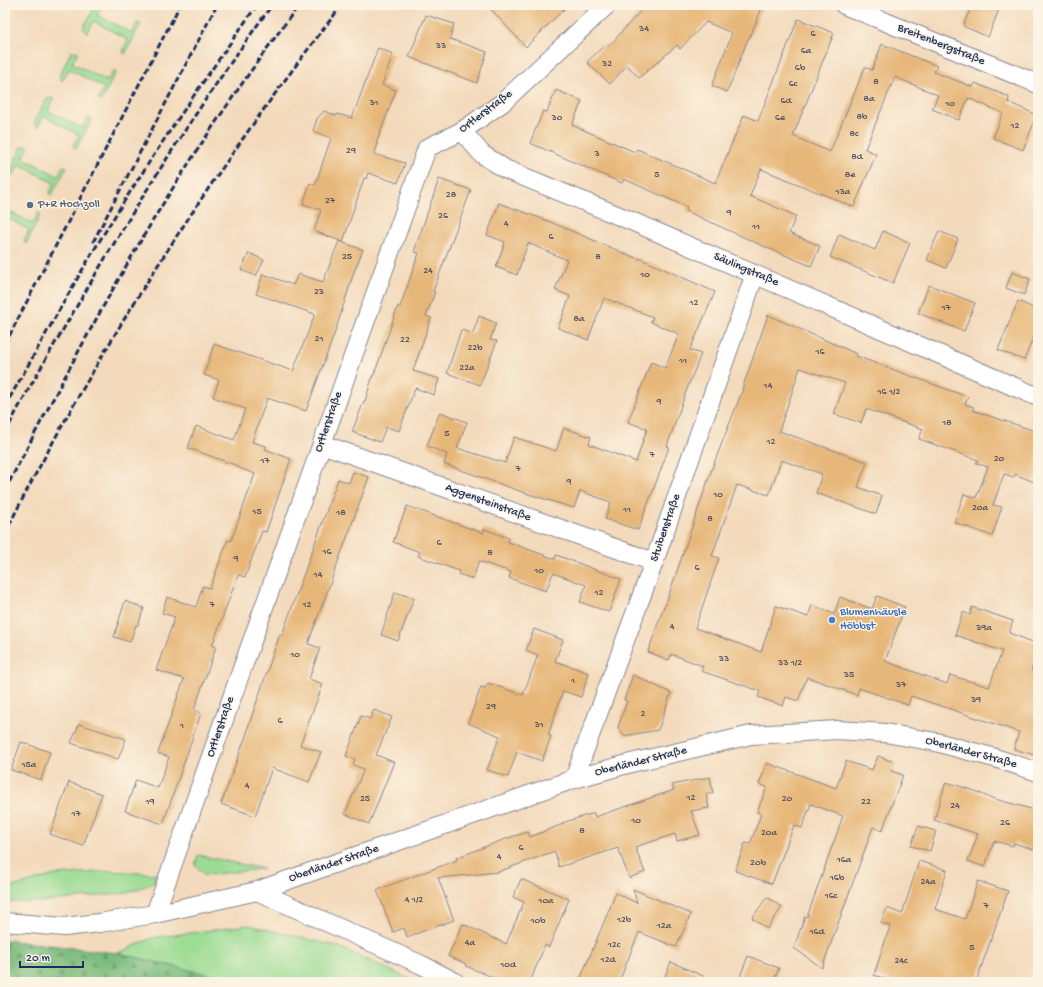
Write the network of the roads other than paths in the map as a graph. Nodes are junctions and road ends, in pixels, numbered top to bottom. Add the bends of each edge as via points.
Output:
1 (607, 5) edge
2 (844, 5) edge
3 (1038, 84) edge
4 (462, 131) junction
5 (755, 274) junction
6 (1038, 397) edge
7 (322, 444) junction
8 (654, 562) junction
9 (1038, 772) edge
10 (574, 779) junction
11 (257, 891) junction
12 (156, 914) junction
13 (5, 922) edge
14 (455, 982) edge

1 - 4 street, Ortlerstraße via 502,103
2 - 3 street, Breitenbergstraße
4 - 5 street, Säulingstraße via 482,154 505,169
4 - 7 street, Ortlerstraße via 427,148
5 - 6 street, Säulingstraße
5 - 8 street, Stuibenstraße
7 - 8 street, Aggensteinstraße
7 - 12 street, Ortlerstraße
8 - 10 street, Stuibenstraße
9 - 10 street, Oberländer Straße via 936,742 885,733 837,730 751,735
10 - 11 street, Oberländer Straße
11 - 12 street, Oberländer Straße
11 - 14 street
12 - 13 street, Oberländer Straße via 64,927

